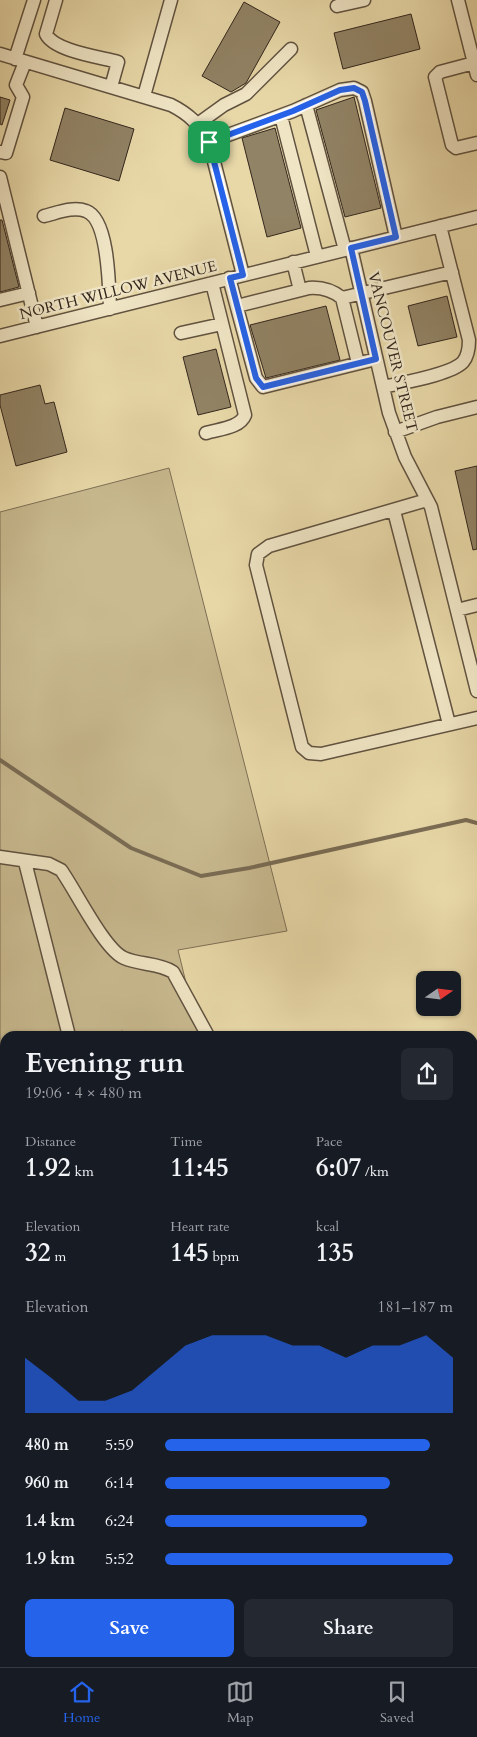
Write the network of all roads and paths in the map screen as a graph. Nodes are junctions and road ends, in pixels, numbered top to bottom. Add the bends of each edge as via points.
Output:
1 (34, 0) edge
2 (56, 0) edge
3 (171, 0) edge
4 (364, 0) edge
5 (458, 0) edge
6 (337, 6) dead end
7 (291, 49) dead end
8 (0, 54) edge
9 (20, 60) junction
10 (476, 69) edge
11 (110, 87) junction
12 (144, 96) junction
13 (306, 105) junction
14 (281, 116) junction
15 (198, 123) junction
16 (209, 142) junction
17 (477, 142) edge
18 (0, 152) edge
19 (0, 176) edge
20 (44, 216) dead end
21 (477, 217) edge
22 (440, 226) junction
23 (396, 237) junction
24 (348, 249) junction
25 (317, 256) junction
26 (293, 262) junction
27 (452, 272) junction
28 (243, 275) junction
29 (230, 278) junction
30 (212, 283) junction
31 (300, 290) junction
32 (29, 293) junction
33 (361, 294) junction
34 (342, 298) junction
35 (0, 300) edge
36 (237, 306) junction
37 (110, 308) junction
38 (222, 324) junction
39 (38, 327) junction
40 (181, 333) dead end
41 (0, 336) edge
42 (376, 359) junction
43 (358, 363) junction
44 (382, 386) junction
45 (477, 407) edge
46 (206, 432) dead end
47 (395, 432) junction
48 (427, 500) junction
49 (394, 511) junction
50 (477, 605) edge
51 (457, 610) junction
52 (477, 691) edge
53 (477, 718) edge
54 (449, 724) junction
55 (0, 857) edge
56 (25, 862) junction
57 (68, 1031) edge
58 (205, 1031) edge

1 - 9 street
2 - 11 street via 46,34 49,41 118,62
3 - 12 street
4 - 6 street
5 - 10 street
7 - 15 street via 246,94
8 - 9 street
9 - 11 street
9 - 18 street via 16,85 23,97 6,153
10 - 17 street via 440,72 435,76 452,145 456,148
11 - 12 street
12 - 15 street via 184,111
13 - 14 street
13 - 23 street via 340,90 354,88 362,92
13 - 24 street, VANCOUVER STREET
14 - 16 street
14 - 25 street
15 - 16 street
16 - 28 street
19 - 32 street
20 - 37 street via 80,210 87,211 97,220 108,266
21 - 22 street, NORTH WILLOW AVENUE
22 - 23 street, NORTH WILLOW AVENUE
22 - 27 street
23 - 24 street, NORTH WILLOW AVENUE
24 - 25 street, NORTH WILLOW AVENUE
24 - 33 street, VANCOUVER STREET
25 - 26 street, NORTH WILLOW AVENUE
26 - 28 street, NORTH WILLOW AVENUE
26 - 31 street
27 - 33 street
27 - 44 street via 470,340 462,363 442,373
28 - 29 street, NORTH WILLOW AVENUE
29 - 30 street, NORTH WILLOW AVENUE
29 - 36 street
30 - 37 street, NORTH WILLOW AVENUE
30 - 38 street
31 - 34 street via 325,288
31 - 36 street
32 - 35 street
32 - 39 street
33 - 34 street
33 - 42 street, VANCOUVER STREET
34 - 43 street
36 - 43 street via 256,378 263,387
37 - 39 street, NORTH WILLOW AVENUE
38 - 40 street
38 - 46 street via 245,415 237,425
39 - 41 street, NORTH WILLOW AVENUE
42 - 43 street
42 - 44 street, VANCOUVER STREET
44 - 47 street, VANCOUVER STREET
45 - 47 street
47 - 48 street, VANCOUVER STREET
48 - 49 street
48 - 51 street, VANCOUVER STREET
49 - 54 street
49 - 54 street via 269,546 258,554 256,565 302,747 308,753 321,754
50 - 51 street
51 - 52 street, VANCOUVER STREET
53 - 54 street
55 - 56 street
56 - 57 street
56 - 58 street via 48,864 61,870 108,945 123,958 164,966 173,972

